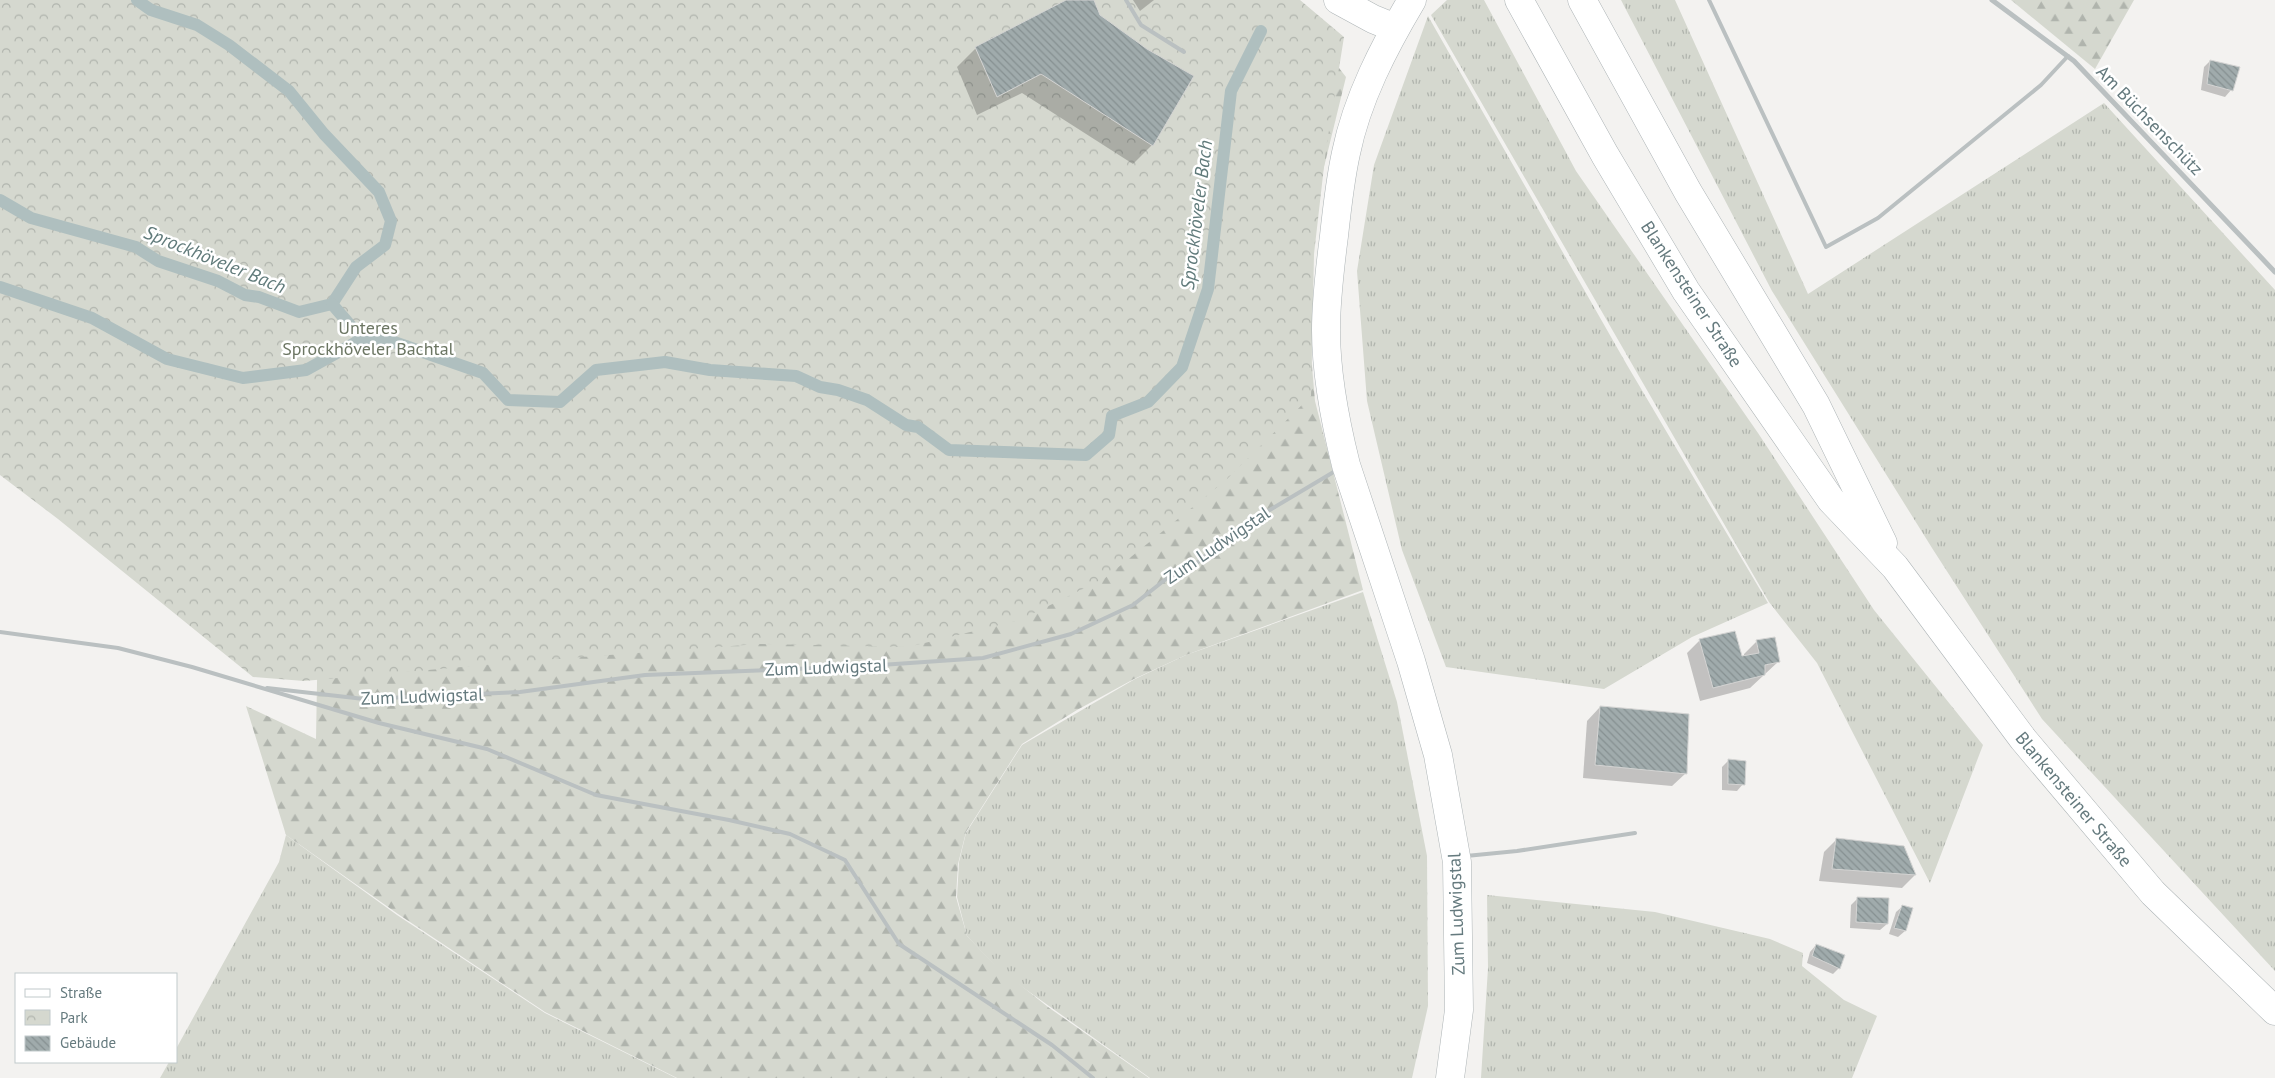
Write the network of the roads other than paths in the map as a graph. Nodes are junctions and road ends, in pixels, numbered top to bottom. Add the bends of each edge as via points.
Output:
1 (1126, 0) edge
2 (1338, 0) edge
3 (1412, 0) edge
4 (1518, 0) edge
5 (1582, 0) edge
6 (1709, 0) edge
7 (1992, 0) edge
8 (1395, 28) junction
9 (1184, 52) dead end
10 (2068, 56) junction
11 (2275, 272) edge
12 (1346, 465) junction
13 (1895, 567) junction
14 (0, 632) edge
15 (255, 687) junction
16 (1636, 833) dead end
17 (1456, 857) junction
18 (2275, 1011) edge
19 (1093, 1078) edge
20 (1450, 1078) edge

1 - 9 lane via 1141,25
2 - 8 main road
3 - 8 main road, Zum Ludwigstal
4 - 13 main road, Blankensteiner Straße via 1686,291 1831,500
5 - 13 main road, Blankensteiner Straße via 1688,192 1816,405
6 - 10 lane via 1826,247 1878,218 2041,85
7 - 10 street, Am Büchsenschütz
8 - 12 main road, Zum Ludwigstal via 1367,90 1346,152 1328,281 1328,369
10 - 11 street, Am Büchsenschütz
12 - 15 lane, Zum Ludwigstal via 1231,533 1197,563 1166,579 1133,605 1071,634 983,658 645,675 520,692 364,699
12 - 17 main road, Zum Ludwigstal via 1411,661 1438,755
13 - 18 main road, Blankensteiner Straße via 2023,738 2153,893
14 - 15 lane via 118,648
15 - 19 lane via 487,749 596,795 790,834 846,860 899,944 1052,1045
16 - 17 lane
17 - 20 main road, Zum Ludwigstal via 1459,1010

